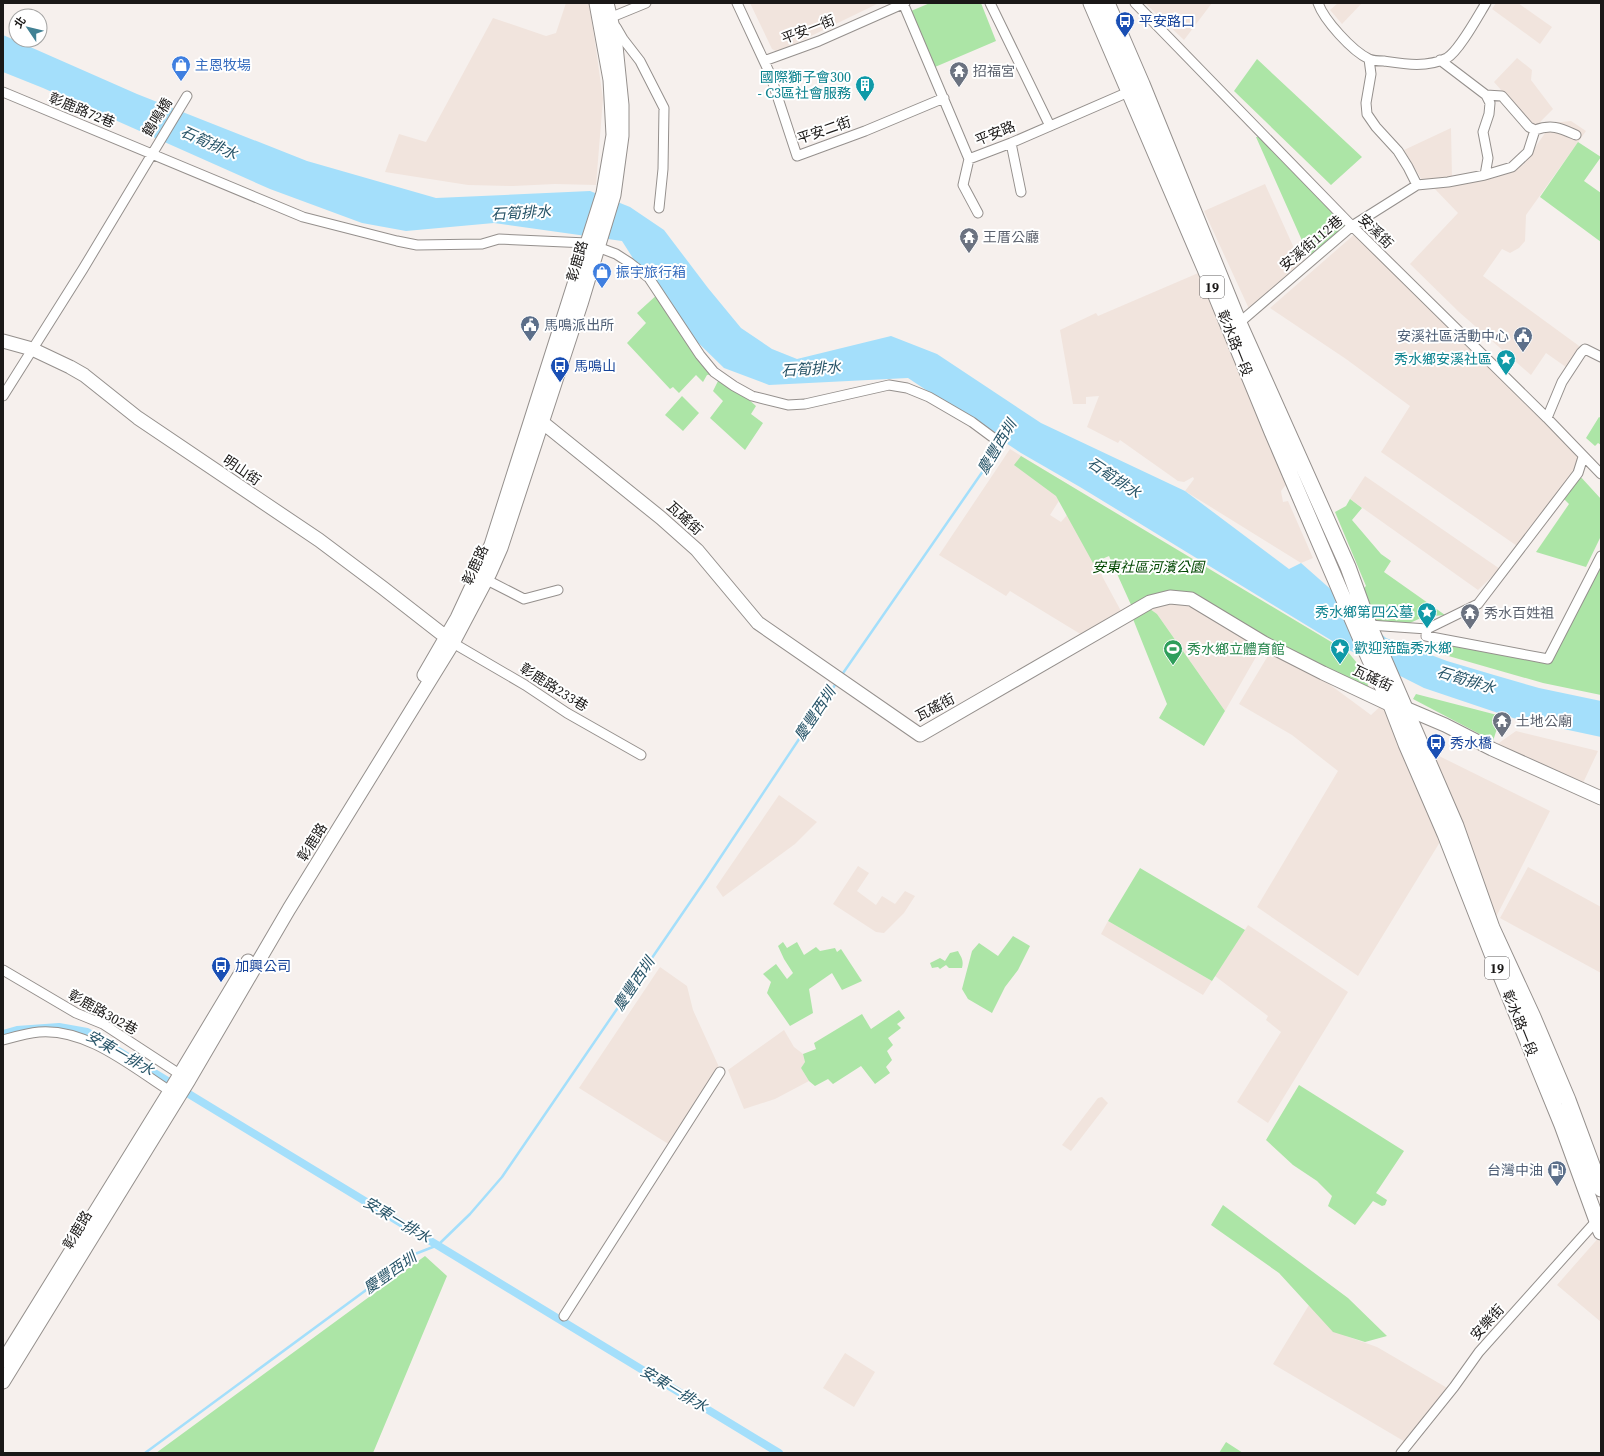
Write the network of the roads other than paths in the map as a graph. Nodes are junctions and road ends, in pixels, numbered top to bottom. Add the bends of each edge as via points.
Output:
1 (596, 3) edge
2 (607, 3) edge
3 (646, 3) edge
4 (737, 3) edge
5 (904, 3) edge
6 (990, 3) edge
7 (1091, 3) edge
8 (1107, 3) edge
9 (1135, 3) edge
10 (1318, 3) edge
11 (1486, 3) edge
12 (605, 19) junction
13 (1369, 59) junction
14 (1440, 60) junction
15 (764, 61) junction
16 (1142, 84) junction
17 (3, 92) edge
18 (1129, 92) junction
19 (1486, 95) junction
20 (187, 96) dead end
21 (944, 98) junction
22 (1050, 126) junction
23 (1535, 130) junction
24 (1576, 135) dead end
25 (1011, 143) junction
26 (151, 153) junction
27 (969, 159) junction
28 (1485, 175) junction
29 (1417, 185) junction
30 (1021, 192) dead end
31 (659, 208) dead end
32 (978, 213) dead end
33 (1352, 226) junction
34 (593, 242) junction
35 (1234, 325) junction
36 (3, 341) edge
37 (32, 349) junction
38 (1601, 357) edge
39 (3, 396) edge
40 (538, 396) junction
41 (1547, 418) junction
42 (542, 422) junction
43 (999, 442) dead end
44 (1583, 457) junction
45 (1601, 474) edge
46 (496, 546) junction
47 (1601, 556) edge
48 (486, 580) junction
49 (558, 590) dead end
50 (1370, 625) junction
51 (1427, 629) junction
52 (449, 640) junction
53 (1398, 706) junction
54 (641, 755) dead end
55 (1601, 798) edge
56 (3, 970) edge
57 (3, 1040) edge
58 (720, 1072) dead end
59 (184, 1077) junction
60 (174, 1093) junction
61 (1601, 1189) edge
62 (1599, 1223) edge
63 (80, 1245) junction
64 (564, 1316) dead end
65 (3, 1361) edge
66 (3, 1382) edge
67 (1401, 1453) edge

1 - 12 main road, 彰鹿路
2 - 12 main road, 彰鹿路
3 - 12 street
4 - 15 street, 平安二街
5 - 15 street, 平安一街 via 819,41
5 - 21 street, 平安路
6 - 22 street
7 - 18 main road, 彰水路一段 / 19
8 - 16 main road, 彰水路一段 / 19
9 - 33 street, 安溪街
10 - 13 street via 1321,11 1339,34
11 - 14 street via 1459,46 1448,57
12 - 31 street via 640,61 664,108 663,169
12 - 34 main road, 彰鹿路 via 613,135 603,193 606,203
13 - 14 street via 1411,65
13 - 29 street via 1371,74 1366,103 1367,114 1398,151
14 - 19 street
15 - 21 street, 平安二街 via 797,156
16 - 18 street, 平安路
16 - 35 main road, 彰水路一段 / 19
17 - 26 street, 彰鹿路72巷
18 - 22 street, 平安路
18 - 35 main road, 彰水路一段 / 19
19 - 23 street via 1502,96 1529,127
19 - 28 street via 1490,103 1483,132 1488,158
20 - 26 street, 鶴鳴橋
21 - 27 street, 平安路
22 - 25 street, 平安路
23 - 24 street via 1545,126
23 - 28 street, 安溪街112巷 via 1528,152 1512,167
25 - 27 street, 平安路
25 - 30 street
26 - 34 street, 彰鹿路72巷 via 303,217 397,241 417,245 482,244 499,239
26 - 37 street, 鶴鳴橋 via 83,269
27 - 32 street via 963,185
28 - 29 street, 安溪街112巷
29 - 33 street, 安溪街112巷
33 - 35 street, 安溪街112巷
33 - 41 street, 安溪街
34 - 40 main road, 彰鹿路
34 - 42 main road, 彰鹿路 via 581,304
34 - 43 street, 彰鹿路72巷 via 630,263 649,278 714,372 752,396 788,405 805,404 889,385 907,388 929,397 972,422
35 - 50 main road, 彰水路一段 / 19 via 1348,567
35 - 53 main road, 彰水路一段 / 19 via 1369,658
36 - 37 main road, 明山街
37 - 39 street, 鶴鳴橋
37 - 52 main road, 明山街 via 84,375 138,418 318,540
38 - 41 street via 1586,349 1582,353 1562,382
40 - 42 main road
40 - 46 main road, 彰鹿路
41 - 44 street, 安溪街
42 - 46 main road, 彰鹿路
42 - 53 main road, 瓦磘街 via 697,550 758,624 920,735 1150,602 1170,597 1191,599 1264,643 1323,673
44 - 45 street, 安溪街
44 - 51 street via 1578,473 1478,604
46 - 48 main road, 彰鹿路
46 - 52 main road, 彰鹿路 via 457,618
47 - 51 street via 1548,659 1426,636
48 - 49 street via 524,599
48 - 52 main road, 彰鹿路
50 - 51 street
50 - 53 main road, 彰水路一段 / 19 via 1387,666
52 - 54 street, 彰鹿路233巷 via 525,685 566,713
52 - 59 main road, 彰鹿路 via 416,688
53 - 55 main road via 1445,725
53 - 61 main road, 彰水路一段 / 19 via 1456,826 1492,928 1568,1100
53 - 62 main road, 彰水路一段 / 19 via 1406,744 1445,834
56 - 59 street, 彰鹿路302巷 via 76,1013 103,1024
57 - 60 street via 39,1032 61,1033 87,1040
58 - 64 street
59 - 60 main road, 彰鹿路
60 - 63 main road, 彰鹿路
62 - 67 street, 安樂街 via 1479,1352
63 - 65 main road, 彰鹿路
63 - 66 main road, 彰鹿路

